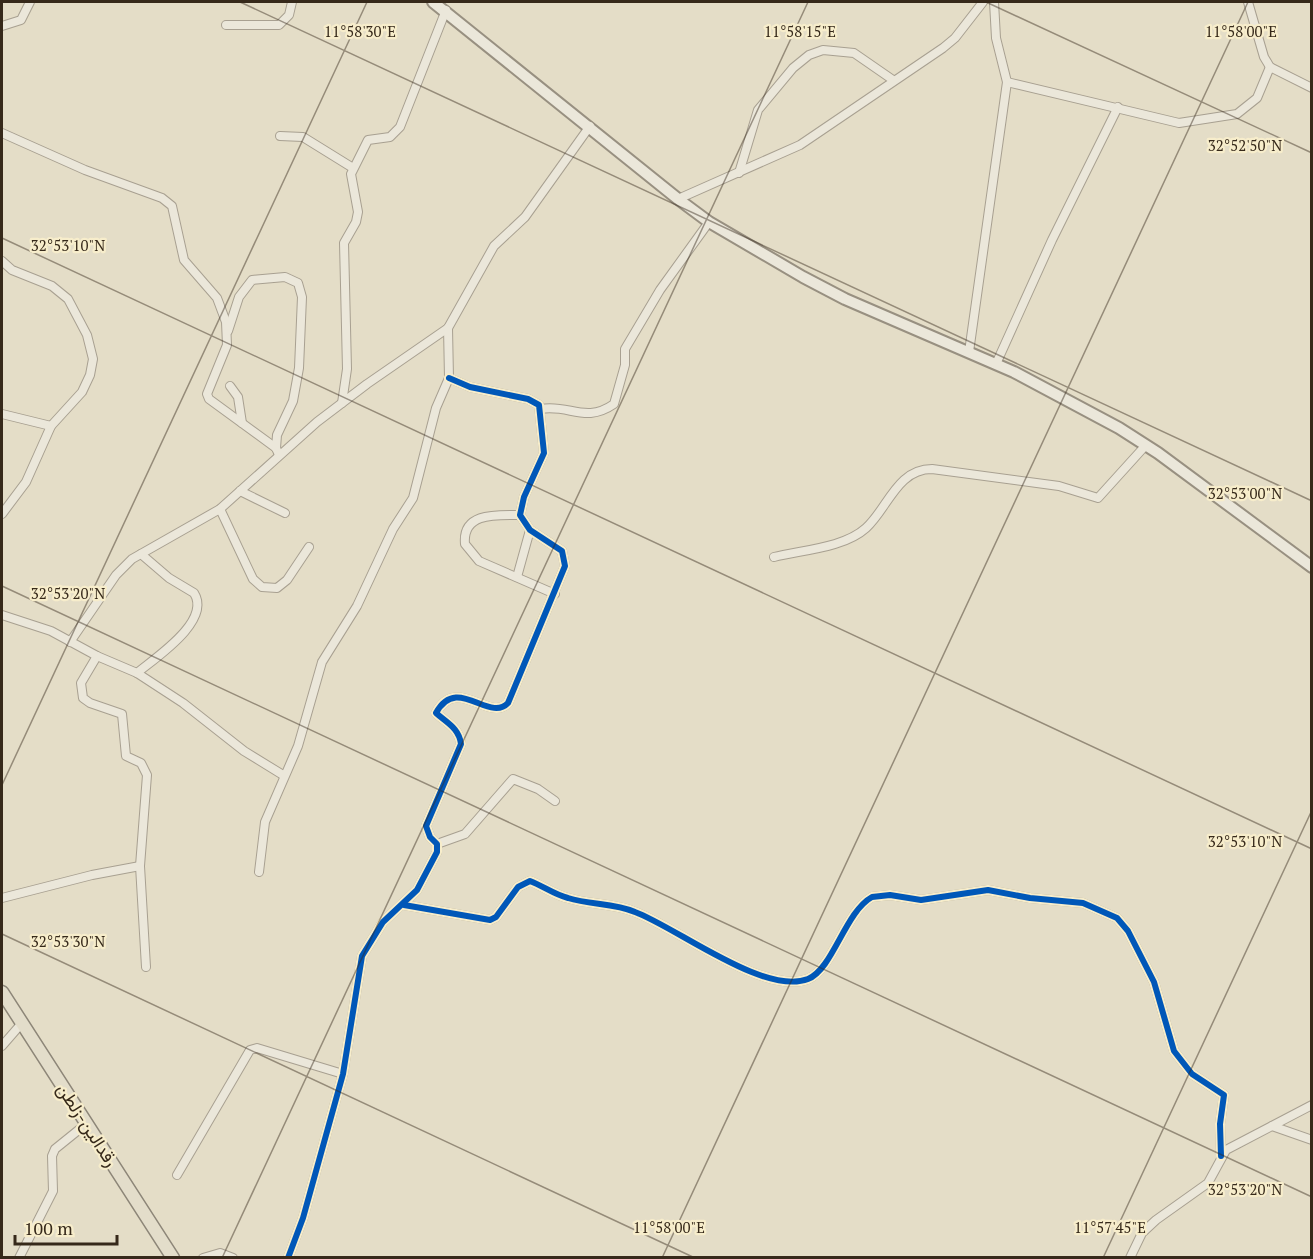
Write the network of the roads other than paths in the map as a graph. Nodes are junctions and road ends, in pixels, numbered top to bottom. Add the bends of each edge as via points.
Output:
1 (30, 2) edge
2 (292, 2) edge
3 (433, 2) edge
4 (983, 2) edge
5 (994, 2) edge
6 (1248, 2) edge
7 (442, 6) edge
8 (226, 25) dead end
9 (2, 26) edge
10 (1270, 68) junction
11 (893, 80) junction
12 (1007, 82) junction
13 (1311, 88) edge
14 (1118, 107) junction
15 (590, 126) junction
16 (2, 133) edge
17 (280, 136) dead end
18 (353, 168) junction
19 (739, 173) junction
20 (678, 199) junction
21 (709, 222) junction
22 (2, 261) edge
23 (448, 328) junction
24 (227, 332) junction
25 (969, 352) junction
26 (996, 364) junction
27 (449, 378) junction
28 (230, 386) dead end
29 (342, 403) junction
30 (541, 409) junction
31 (2, 414) edge
32 (242, 423) junction
33 (51, 426) junction
34 (1146, 445) junction
35 (277, 452) junction
36 (240, 491) junction
37 (220, 509) junction
38 (285, 513) dead end
39 (2, 514) edge
40 (520, 515) junction
41 (530, 530) junction
42 (309, 547) dead end
43 (141, 554) junction
44 (774, 557) dead end
45 (1311, 567) edge
46 (517, 577) junction
47 (555, 594) junction
48 (2, 615) edge
49 (70, 642) junction
50 (96, 656) junction
51 (137, 673) junction
52 (283, 775) junction
53 (555, 801) dead end
54 (436, 844) junction
55 (140, 867) junction
56 (259, 872) dead end
57 (2, 898) edge
58 (404, 904) junction
59 (146, 967) dead end
60 (2, 992) edge
61 (22, 1023) junction
62 (2, 1046) edge
63 (343, 1074) junction
64 (1311, 1105) edge
65 (86, 1124) junction
66 (1272, 1126) junction
67 (1311, 1140) edge
68 (1221, 1156) junction
69 (177, 1175) dead end
70 (19, 1257) edge
71 (173, 1257) edge
72 (203, 1257) edge
73 (233, 1257) edge
74 (288, 1257) edge
75 (1130, 1257) edge

1 - 9 street via 21,20
2 - 8 street via 289,15 279,25
3 - 7 street
4 - 11 street via 955,38
5 - 12 street via 996,38
6 - 10 street
7 - 15 street
7 - 18 street via 400,127 390,137 368,140
10 - 13 street
10 - 14 street via 1257,98 1238,114 1179,123
11 - 19 street via 800,145
11 - 19 street via 854,53 823,50 809,55 758,110
12 - 14 street
12 - 25 street
14 - 26 street
15 - 20 street
15 - 23 street via 525,217 494,246
16 - 24 street via 85,170 162,198 172,206 183,257 217,298
17 - 18 street via 303,137
18 - 29 street via 351,184 358,212 344,243 347,369
19 - 20 street
20 - 21 street
21 - 25 street via 845,299
21 - 30 street via 633,335 626,349 614,404 587,414 551,407
22 - 33 street via 12,270 60,291 74,308 92,348 93,367 87,383
23 - 27 street
23 - 29 street
24 - 32 street via 222,363 207,394 214,405
24 - 35 street via 239,297 252,280 285,277 298,283 302,297 299,368 292,401 277,435
25 - 26 street
26 - 34 street
27 - 30 street via 470,387 535,401
27 - 52 street via 436,408 413,498 393,529 357,606 322,662 298,746
28 - 32 street via 238,397
29 - 35 street
30 - 40 street via 544,453
31 - 33 street
32 - 35 street
33 - 39 street via 26,482
34 - 44 street via 1098,498 1059,486 932,469 918,471 904,478 865,529 842,541
34 - 45 street
35 - 36 street
36 - 37 street
36 - 38 street
37 - 42 street via 253,579 262,587 277,588 287,580
37 - 43 street
40 - 41 street
40 - 46 street via 481,517 469,525 464,535 474,557
41 - 46 street
41 - 47 street via 557,546 566,559
43 - 49 street via 116,575
43 - 51 street via 194,593 197,606 183,634
46 - 47 street
47 - 54 street via 512,696 503,708 489,708 462,697 449,699 436,712 453,726 461,744 426,826
48 - 49 street via 31,623
49 - 50 street
50 - 51 street
50 - 55 street via 81,684 83,698 122,714 126,756 141,763 147,775
51 - 52 street
52 - 56 street via 265,822
53 - 54 street via 513,779 465,834
54 - 58 street via 437,852 422,884
55 - 57 street
55 - 59 street
58 - 63 street via 377,930 362,956
58 - 68 street via 494,919 518,887 530,881 565,897 637,912 700,948 748,969 773,978 799,981 819,972 852,918 872,897 890,895 921,900 980,889 1083,903 1117,918 1128,931 1154,982 1174,1051 1192,1074 1224,1095
60 - 61 main road, رقدالين-زلطن
61 - 62 street
61 - 65 main road, رقدالين-زلطن
63 - 69 street via 257,1048 250,1050
63 - 74 street via 303,1218
64 - 66 street
65 - 70 street via 55,1149 53,1191
65 - 71 main road, رقدالين-زلطن
66 - 67 street
66 - 68 street via 1231,1145
68 - 75 street via 1208,1183 1142,1233
72 - 73 street via 220,1253

